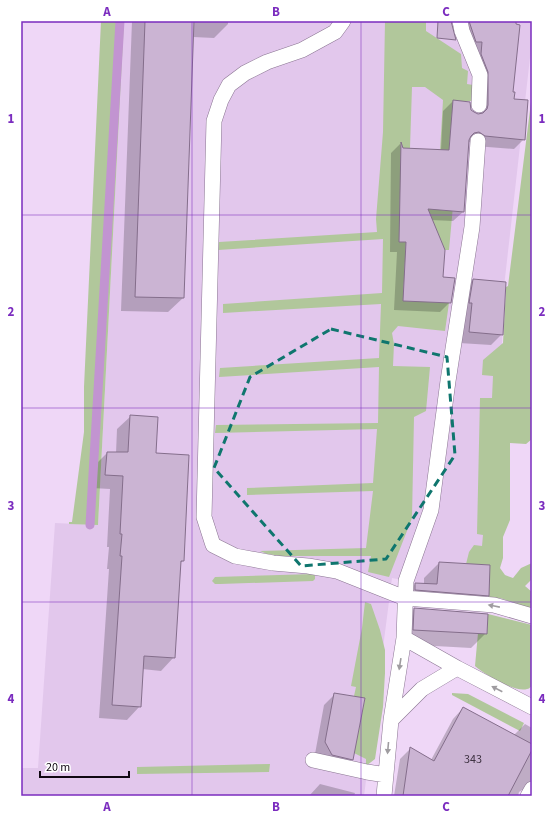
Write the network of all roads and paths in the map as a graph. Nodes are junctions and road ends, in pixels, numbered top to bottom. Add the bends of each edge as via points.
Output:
1 (343, 21) edge
2 (460, 21) edge
3 (480, 105) dead end
4 (478, 141) dead end
5 (406, 598) junction
6 (532, 616) edge
7 (404, 638) junction
8 (457, 668) junction
9 (532, 707) edge
10 (391, 720) junction
11 (313, 760) dead end
12 (386, 775) junction
13 (532, 788) edge
14 (384, 796) edge
15 (528, 796) edge

1 - 5 lane via 335,32 302,50 267,62 229,84 214,121 204,517 213,545 235,556 337,571
2 - 3 lane via 480,75
4 - 5 lane via 472,227 431,510 406,581
6 -> 5 lane via 494,605
5 - 7 lane
7 - 8 lane
7 -> 10 lane
9 -> 8 lane
8 - 10 lane via 422,689
10 -> 12 lane
11 - 12 lane
12 - 14 lane
13 - 15 lane

